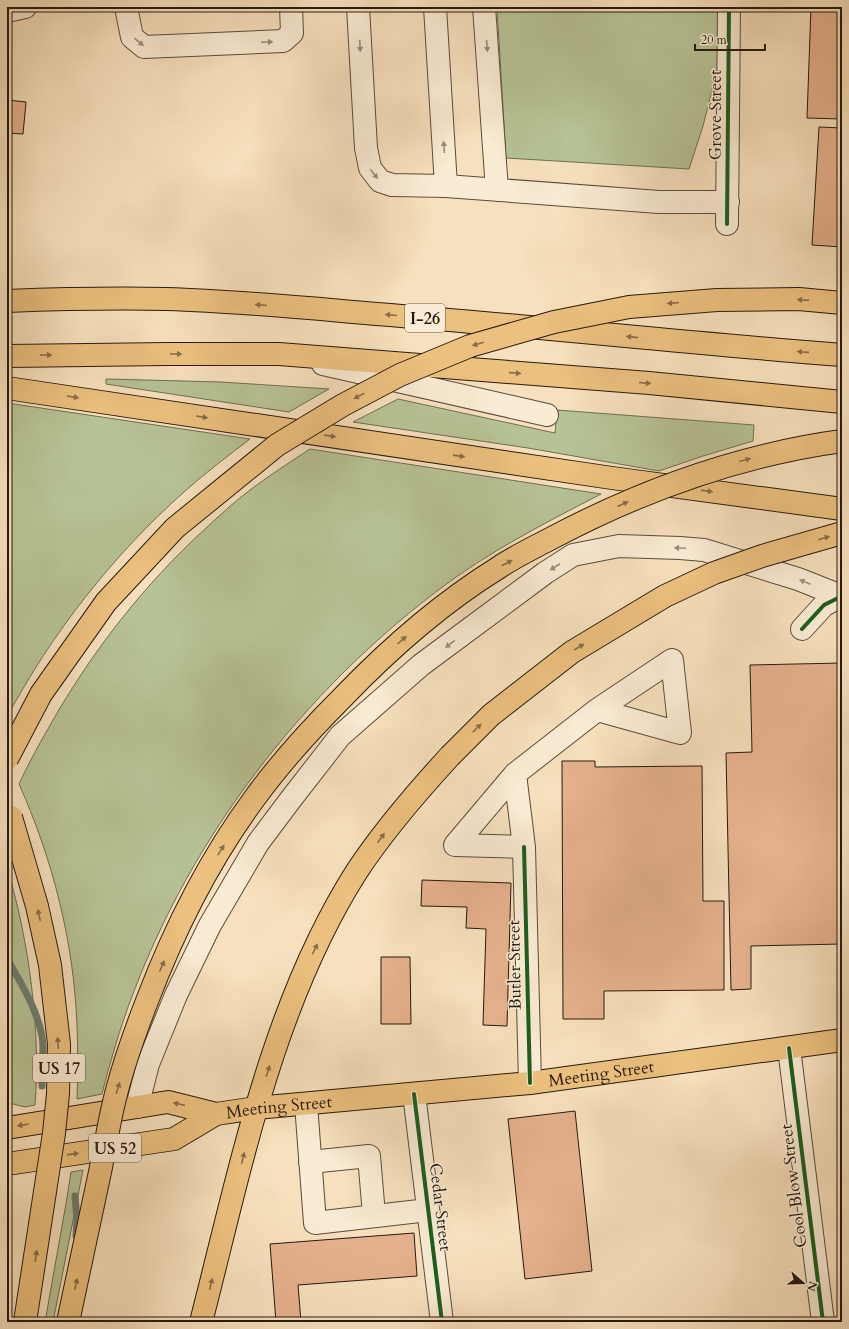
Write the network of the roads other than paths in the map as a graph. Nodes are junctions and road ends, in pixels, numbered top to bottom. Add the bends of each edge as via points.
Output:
1 (25, 7) edge
2 (126, 7) edge
3 (291, 7) edge
4 (358, 7) edge
5 (435, 7) edge
6 (484, 7) edge
7 (729, 7) edge
8 (7, 11) edge
9 (446, 186) junction
10 (497, 190) junction
11 (728, 202) junction
12 (727, 224) dead end
13 (7, 301) edge
14 (842, 303) edge
15 (278, 354) junction
16 (842, 355) edge
17 (7, 356) edge
18 (7, 388) edge
19 (842, 402) edge
20 (547, 415) dead end
21 (842, 441) edge
22 (842, 509) edge
23 (842, 533) edge
24 (842, 596) edge
25 (802, 629) dead end
26 (597, 710) dead end
27 (7, 759) edge
28 (516, 774) junction
29 (7, 808) edge
30 (524, 847) junction
31 (842, 1040) edge
32 (789, 1048) junction
33 (530, 1083) junction
34 (414, 1094) junction
35 (306, 1104) junction
36 (137, 1107) junction
37 (256, 1108) junction
38 (216, 1114) junction
39 (7, 1128) edge
40 (310, 1162) junction
41 (7, 1164) edge
42 (428, 1210) junction
43 (374, 1216) junction
44 (26, 1322) edge
45 (68, 1322) edge
46 (201, 1322) edge
47 (442, 1322) edge
48 (823, 1322) edge

1 - 8 street
2 -> 3 street via 132,37 144,47 283,41 292,33
4 -> 9 street via 366,148 370,168 380,182 392,185
9 -> 5 street
6 -> 10 street
7 - 11 street, Grove Street
9 - 10 street
10 - 11 street via 659,202
11 - 12 street, Grove Street
16 -> 13 main road, I-26, bridge via 225,302 166,299
14 -> 27 main road, bridge via 799,299 717,300 629,307 554,322 470,346 400,375 343,405 277,445 164,539 106,602 41,694
17 -> 15 main road
15 -> 19 main road, bridge
15 - 20 street
18 -> 22 main road via 612,478
45 -> 21 main road, bridge via 115,1097 148,999 189,907 219,853 254,799 315,726 373,666 414,629 499,567 570,529 688,477 746,460
37 -> 23 main road, bridge via 288,1009 334,911 358,870 412,798 491,715 572,652 665,596 714,573
24 - 25 street via 824,605
24 -> 36 street via 798,579 704,550 619,546 573,555 545,573 421,665 340,736 291,799 258,843 210,925 176,995 148,1064
26 - 28 street
28 - 30 street, Butler Street
28 - 30 street via 455,845
44 -> 29 main road, US 17, bridge via 54,1133 59,1044 50,965 25,861
30 - 33 street, Butler Street
31 - 32 main road, Meeting Street / US 52
32 - 33 main road, Meeting Street / US 52
32 - 48 street, Cool Blow Street
33 - 34 main road, Meeting Street / US 52
34 - 35 main road, Meeting Street / US 52
34 - 42 street, Cedar Street
35 - 37 main road, Meeting Street / US 52
35 - 40 street
38 -> 36 main road, Meeting Street / US 52 via 168,1102
36 -> 39 main road, Meeting Street / US 52
37 - 38 main road, Meeting Street / US 52
46 -> 37 main road
41 -> 38 main road, Meeting Street / US 52 via 174,1139
40 - 43 street via 369,1156
40 - 43 street via 315,1223
42 - 43 street
42 - 47 street, Cedar Street

